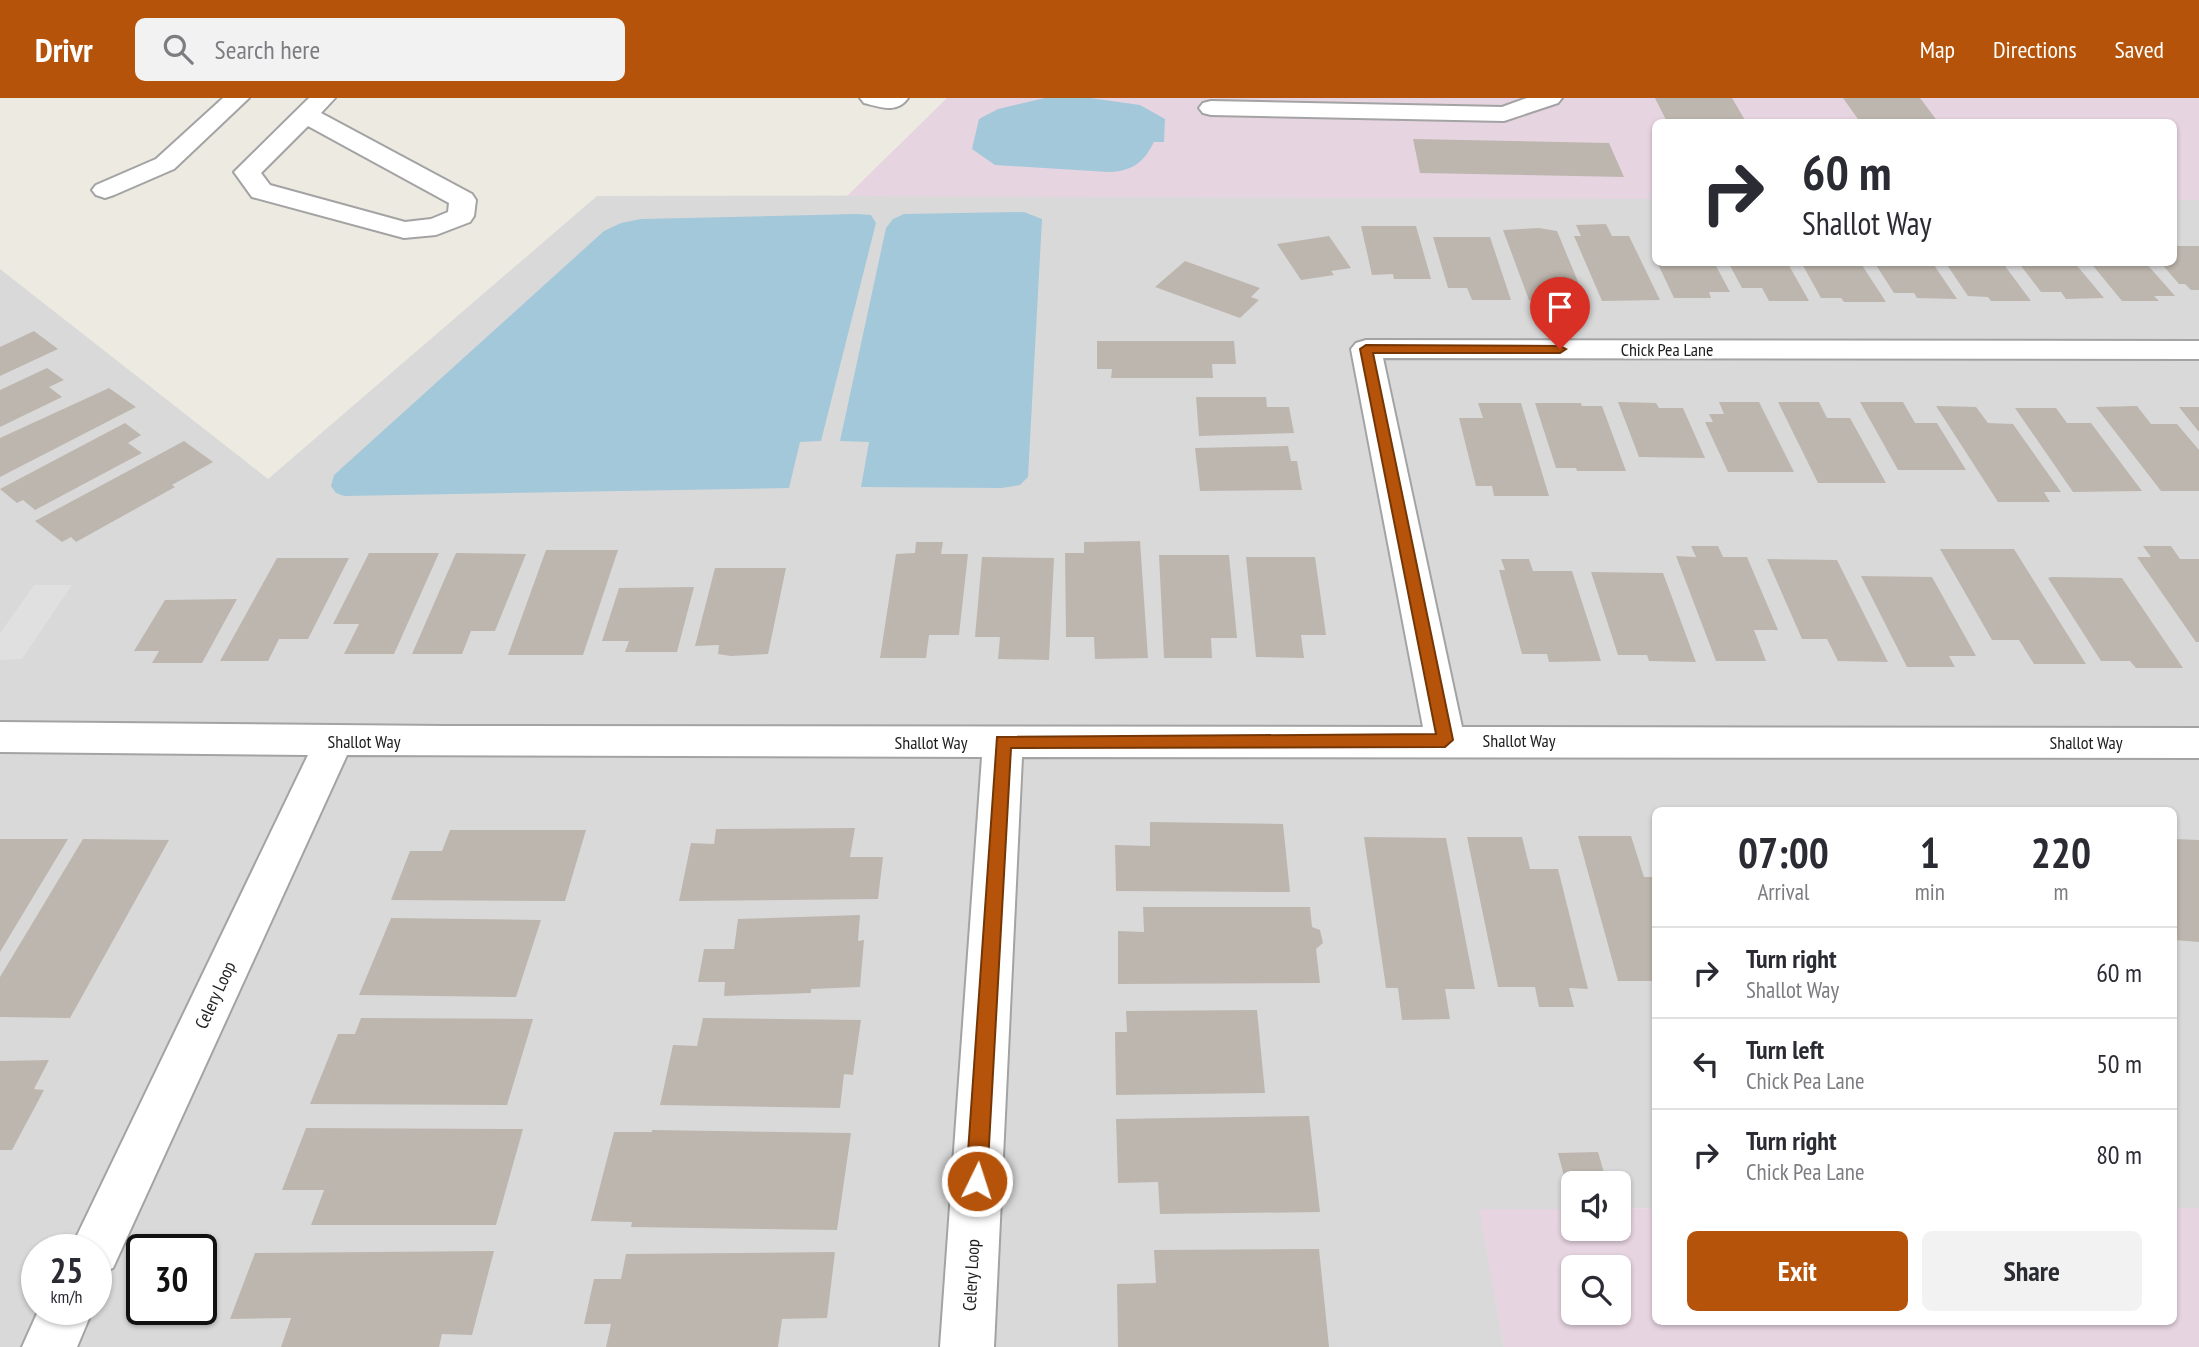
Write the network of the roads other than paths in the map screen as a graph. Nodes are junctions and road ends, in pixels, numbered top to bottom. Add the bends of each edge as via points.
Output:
1 (237, 98) edge
2 (872, 98) edge
3 (896, 98) edge
4 (1550, 98) edge
5 (315, 106) edge
6 (1211, 108) dead end
7 (105, 190) dead end
8 (2199, 350) edge
9 (0, 737) edge
10 (1445, 740) junction
11 (334, 741) junction
12 (1003, 742) junction
13 (2199, 743) edge
14 (103, 1234) edge
15 (60, 1325) edge
16 (50, 1347) edge
17 (967, 1347) edge

1 - 7 street via 165,164
2 - 3 street via 892,102
4 - 6 street via 1504,114
5 - 5 street via 247,172 261,191 404,230 436,228 461,216 463,200
8 - 10 street, Chick Pea Lane via 1366,349
9 - 11 street, Shallot Way
10 - 12 street, Shallot Way
10 - 13 street, Shallot Way
11 - 12 street, Shallot Way
11 - 14 street, Celery Loop
12 - 17 street, Celery Loop
15 - 16 street

